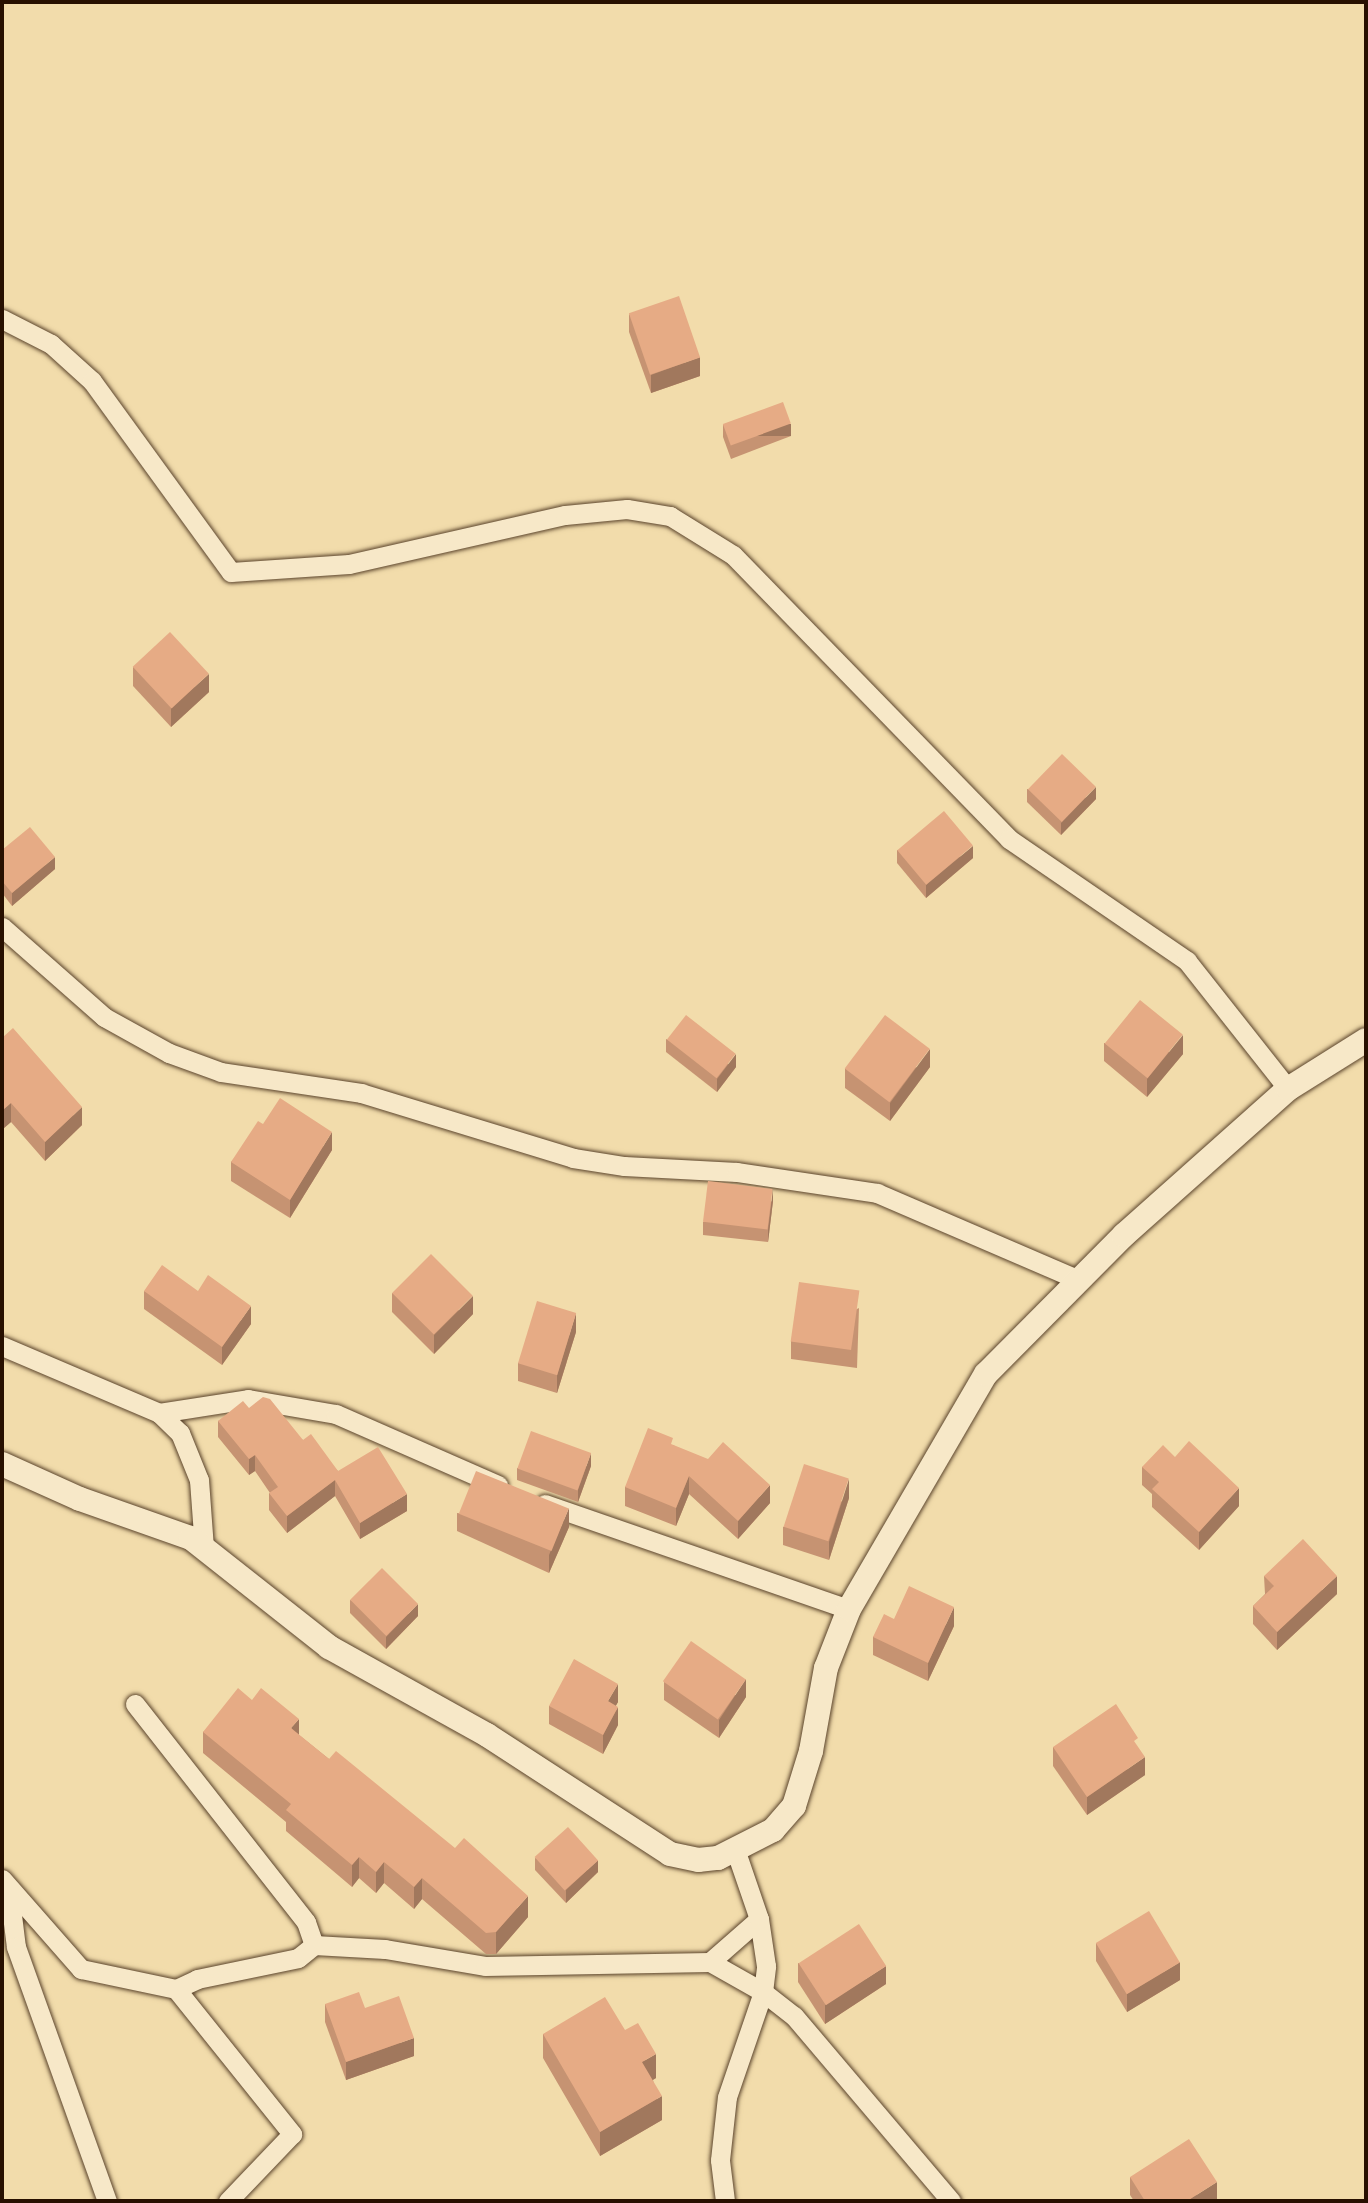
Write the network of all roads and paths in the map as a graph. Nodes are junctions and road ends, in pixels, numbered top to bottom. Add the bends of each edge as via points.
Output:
1 (2, 319) edge
2 (2, 928) edge
3 (1366, 1040) edge
4 (1288, 1088) junction
5 (1079, 1280) junction
6 (2, 1346) edge
7 (159, 1413) junction
8 (2, 1464) edge
9 (204, 1548) junction
10 (849, 1609) junction
11 (135, 1704) dead end
12 (736, 1852) junction
13 (6, 1885) edge
14 (759, 1919) junction
15 (314, 1945) junction
16 (710, 1962) junction
17 (176, 1989) junction
18 (763, 1992) junction
19 (107, 2201) edge
20 (228, 2201) edge
21 (726, 2201) edge
22 (951, 2201) edge

1 - 4 street via 51,344 92,381 231,572 349,564 565,515 627,509 670,516 733,555 1009,839 1187,961
2 - 5 street via 104,1017 169,1053 221,1072 362,1093 573,1158 624,1166 737,1172 877,1193
3 - 4 street
4 - 5 street
5 - 10 street via 986,1374
6 - 7 street
7 - 9 street via 180,1433 199,1480
7 - 10 street via 248,1399 336,1414 522,1495
8 - 9 street via 80,1499 191,1538
9 - 12 street via 330,1647 488,1735 670,1854 698,1860
10 - 12 street via 826,1668 811,1751 794,1806 773,1830
11 - 15 street via 306,1922
12 - 14 street
13 - 17 street via 81,1969
13 - 19 street via 16,1947
14 - 16 street
14 - 18 street via 766,1966
15 - 16 street via 385,1949 485,1966
15 - 17 street via 298,1958 197,1979
16 - 18 street
17 - 20 street via 292,2134
18 - 21 street via 727,2097 720,2160
18 - 22 street via 827,2052

